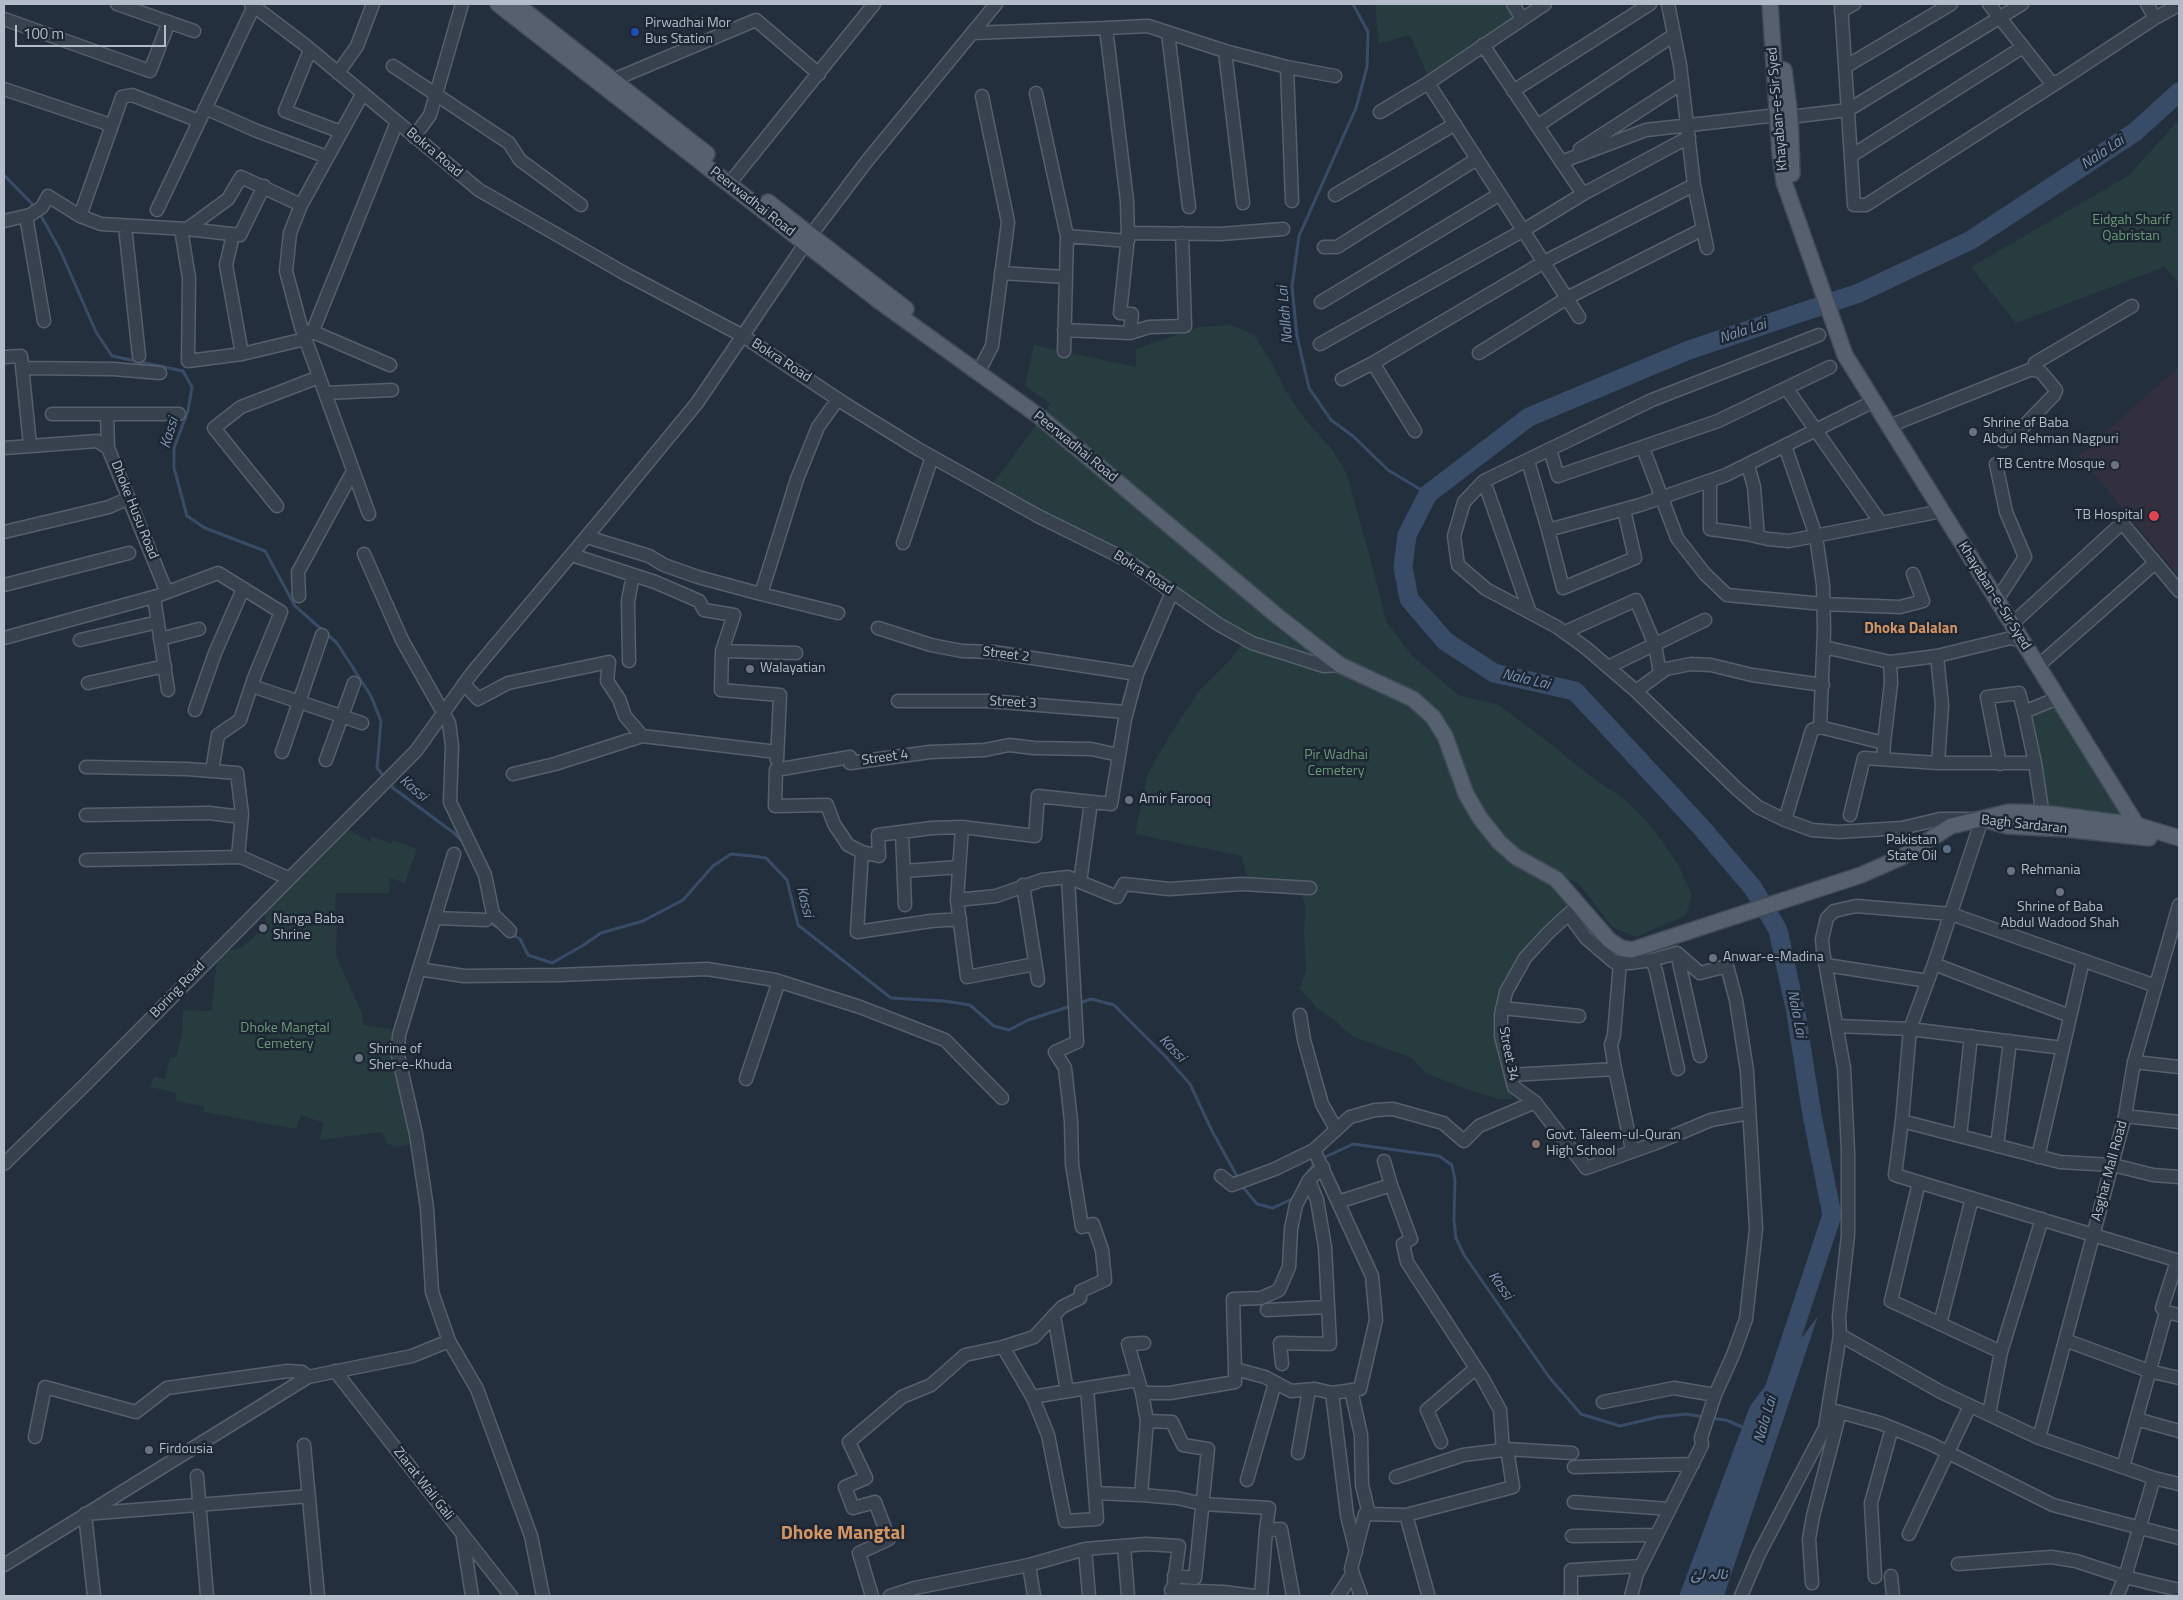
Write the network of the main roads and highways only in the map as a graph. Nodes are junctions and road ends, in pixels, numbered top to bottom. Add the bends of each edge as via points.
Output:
1 (498, 4) edge
2 (516, 4) edge
3 (1770, 4) edge
4 (1779, 4) edge
5 (1784, 116) junction
6 (733, 180) junction
7 (2141, 831) junction
8 (2179, 838) edge
9 (2179, 847) edge
10 (1599, 929) joint

1 - 6 main road, Peerwadhai Road
2 - 6 main road
3 - 5 main road, Khayaban-e-Sir Syed
4 - 5 main road, Khayaban-e-Sir Syed
5 - 7 main road, Khayaban-e-Sir Syed via 1784,182 1845,355
6 - 10 main road, Peerwadhai Road via 879,301 1040,417 1340,666 1413,699 1433,717 1444,736 1466,794 1499,842 1516,857 1556,879
7 - 8 main road
7 - 9 main road
7 - 10 main road, Bagh Sardaran via 2044,820 2009,812 1951,826 1913,851 1861,875 1632,950 1621,948

